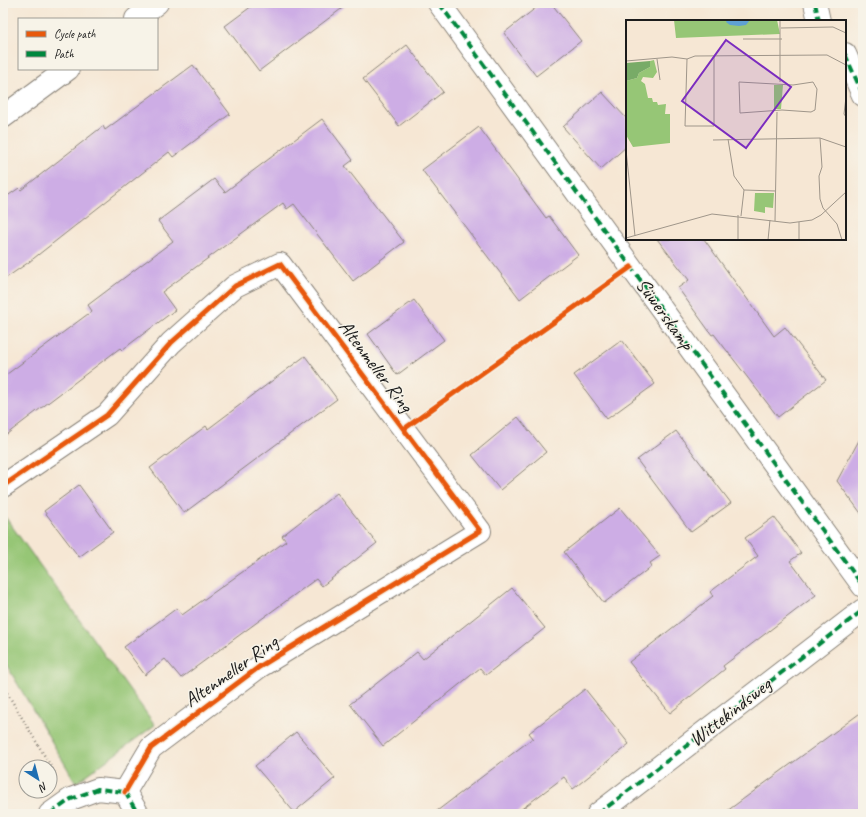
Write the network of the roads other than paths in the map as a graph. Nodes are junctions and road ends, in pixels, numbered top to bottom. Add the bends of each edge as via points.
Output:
1 (157, 3) edge
2 (439, 3) edge
3 (814, 3) edge
4 (137, 18) edge
5 (819, 20) edge
6 (846, 56) edge
7 (67, 70) edge
8 (863, 95) edge
9 (3, 117) edge
10 (3, 486) edge
11 (863, 586) edge
12 (863, 610) edge
13 (125, 792) junction
14 (50, 814) edge
15 (138, 814) edge
16 (598, 814) edge

1 - 4 street
2 - 11 street, Süwerskamp
3 - 5 street
6 - 8 street
7 - 9 street
10 - 13 street, Altenmeller Ring via 107,415 171,343 235,286 280,264 480,531 259,667 151,748
12 - 16 street, Wittekindsweg
13 - 14 street via 98,789 70,799
13 - 15 street

